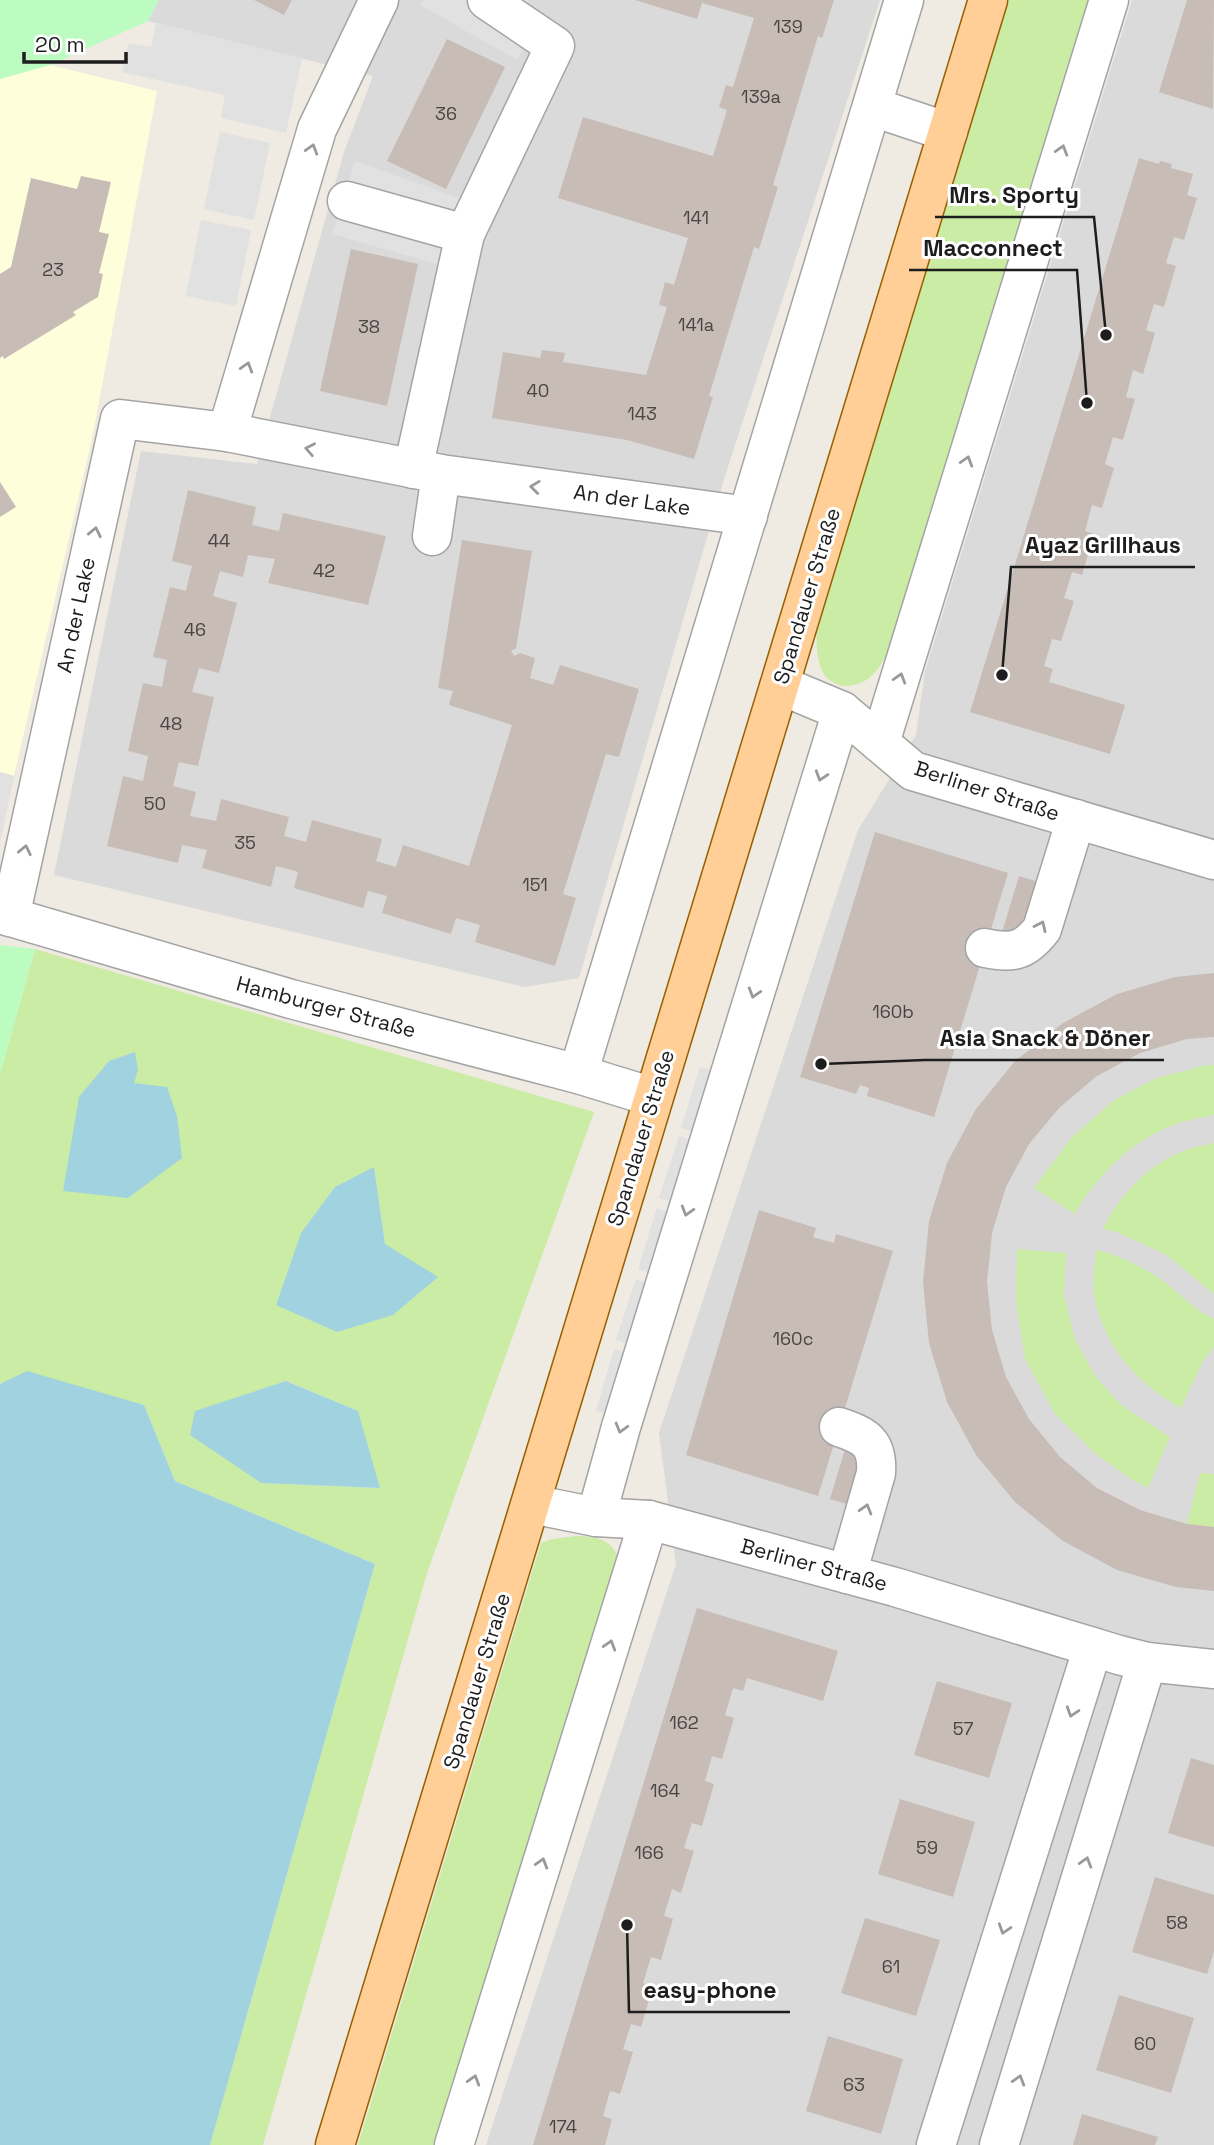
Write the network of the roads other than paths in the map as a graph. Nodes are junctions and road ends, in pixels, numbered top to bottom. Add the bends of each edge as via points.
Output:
1 (379, 0) edge
2 (487, 0) edge
3 (904, 0) edge
4 (988, 0) edge
5 (1109, 0) edge
6 (539, 16) edge
7 (873, 107) junction
8 (948, 132) junction
9 (347, 201) dead end
10 (466, 234) junction
11 (227, 432) junction
12 (427, 472) junction
13 (748, 516) junction
14 (432, 536) dead end
15 (780, 685) junction
16 (842, 711) junction
17 (880, 743) junction
18 (1076, 819) junction
19 (1214, 860) edge
20 (5, 915) edge
21 (985, 948) dead end
22 (578, 1074) junction
23 (653, 1097) junction
24 (839, 1427) dead end
25 (531, 1504) junction
26 (596, 1517) junction
27 (649, 1520) junction
28 (847, 1574) junction
29 (1093, 1647) junction
30 (1147, 1662) junction
31 (1214, 1669) edge
32 (335, 2145) edge
33 (454, 2145) edge
34 (936, 2145) edge
35 (999, 2145) edge

11 -> 1 street via 317,129
2 - 6 street
3 - 7 street
4 - 8 main road, Spandauer Straße
17 -> 5 street
6 - 10 street via 555,46
7 - 8 street
7 - 13 street
8 - 15 main road, Spandauer Straße
9 - 10 street
10 - 12 street
12 -> 11 street, An der Lake
20 -> 11 street, An der Lake via 120,419
13 -> 12 street, An der Lake
12 - 14 street
13 - 22 street
15 - 16 street, Berliner Straße
15 - 23 main road, Spandauer Straße
16 - 17 street, Berliner Straße
16 -> 26 street
17 - 18 street, Berliner Straße via 912,771
18 - 19 street, Berliner Straße
21 -> 18 street via 1015,951 1031,943 1042,929
20 - 22 street, Hamburger Straße via 291,999
22 - 23 street, Hamburger Straße
23 - 25 main road, Spandauer Straße
28 -> 24 street via 877,1461 864,1437
25 - 26 street, Berliner Straße
25 - 32 main road, Spandauer Straße
26 - 27 street, Berliner Straße
27 - 28 street, Berliner Straße
33 -> 27 street
28 - 29 street, Berliner Straße
29 - 30 street, Berliner Straße
29 -> 34 street
30 - 31 street, Berliner Straße
35 -> 30 street

